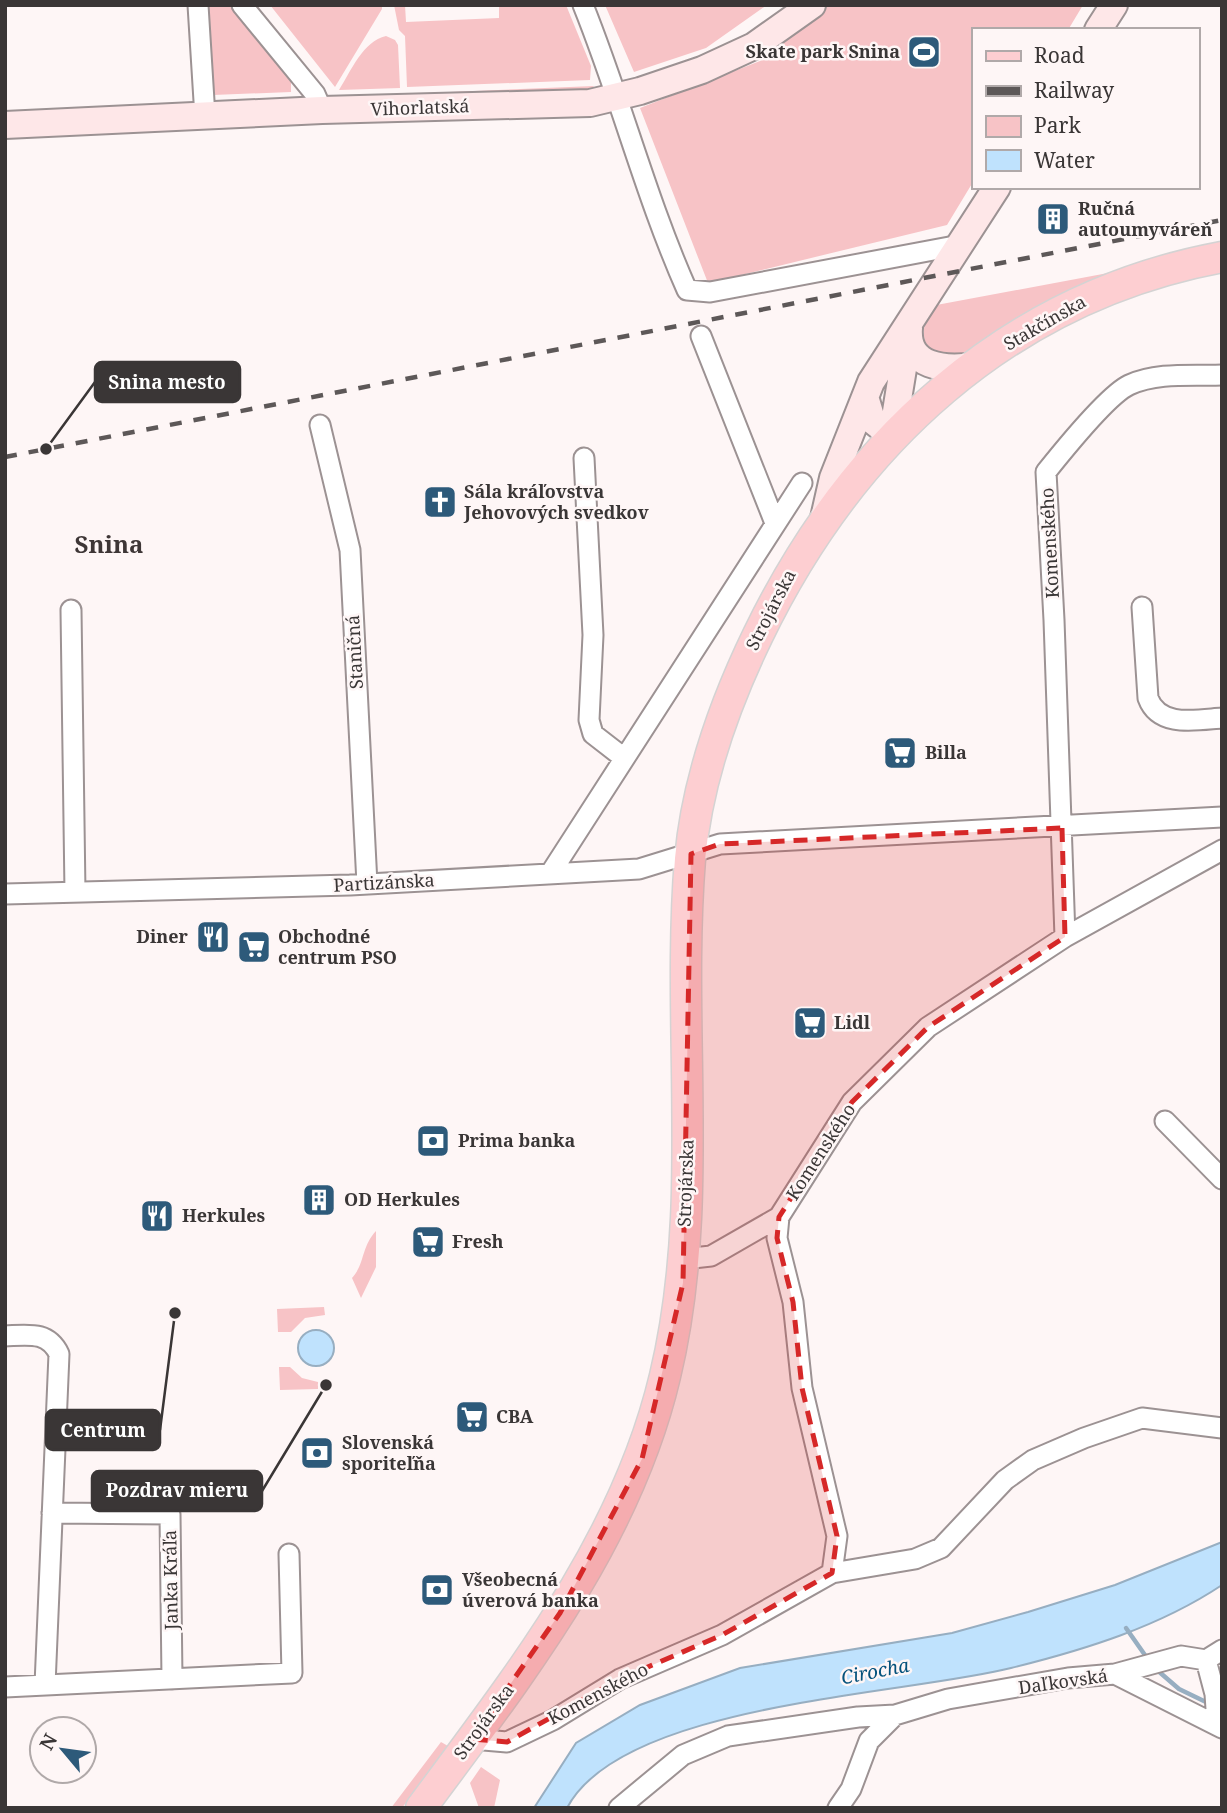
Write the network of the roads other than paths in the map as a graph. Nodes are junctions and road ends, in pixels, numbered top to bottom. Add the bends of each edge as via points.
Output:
1 (198, 5) edge
2 (243, 5) edge
3 (583, 5) edge
4 (812, 5) edge
5 (1114, 5) edge
6 (1099, 28) edge
7 (618, 97) junction
8 (322, 110) junction
9 (205, 117) junction
10 (5, 125) edge
11 (996, 189) edge
12 (960, 245) junction
13 (1222, 257) edge
14 (909, 331) junction
15 (701, 336) dead end
16 (974, 366) junction
17 (1222, 375) edge
18 (866, 400) junction
19 (320, 425) dead end
20 (892, 436) junction
21 (584, 458) dead end
22 (802, 483) dead end
23 (824, 518) junction
24 (775, 523) junction
25 (1142, 607) dead end
26 (71, 610) dead end
27 (1222, 718) edge
28 (624, 758) junction
29 (1222, 817) edge
30 (1062, 828) junction
31 (1222, 849) edge
32 (691, 854) junction
33 (550, 874) junction
34 (367, 884) junction
35 (75, 892) junction
36 (5, 894) edge
37 (1065, 937) junction
38 (1165, 1121) dead end
39 (1222, 1179) edge
40 (779, 1217) junction
41 (684, 1259) junction
42 (5, 1336) edge
43 (1222, 1428) edge
44 (52, 1513) junction
45 (289, 1554) dead end
46 (832, 1573) junction
47 (1214, 1655) edge
48 (1115, 1674) junction
49 (172, 1679) junction
50 (45, 1685) junction
51 (5, 1688) edge
52 (895, 1715) junction
53 (858, 1717) junction
54 (1218, 1723) edge
55 (472, 1739) junction
56 (869, 1741) junction
57 (421, 1808) edge
58 (619, 1808) edge
59 (838, 1808) edge

1 - 9 street
2 - 8 street via 315,94
3 - 7 street
4 - 7 main road, Vihorlatská via 754,46
5 - 6 main road
7 - 8 main road, Vihorlatská via 590,103
7 - 12 street via 667,246 687,290 710,292
8 - 9 main road, Vihorlatská
9 - 10 main road, Vihorlatská
11 - 12 main road, Strojárska
12 - 14 main road, Strojárska
13 - 16 main road, Stakčínska via 1111,286 1044,320
14 - 16 main road via 921,359 931,365 941,369
14 - 18 main road, Strojárska via 871,382
14 - 20 main road, Strojárska
15 - 24 street
16 - 20 main road, Stakčínska
17 - 30 street, Komenského via 1154,377 1127,386 1046,472
18 - 20 main road via 872,421
18 - 23 main road, Strojárska via 833,478
19 - 34 street, Staničná via 350,550
20 - 23 main road, Strojárska
21 - 28 street via 593,635 589,720 593,734
22 - 24 street
23 - 32 main road, Strojárska via 785,579 725,711 708,762
24 - 28 street
25 - 27 street via 1152,709 1160,716 1186,721
26 - 35 street
28 - 33 street
29 - 30 street
30 - 32 street via 720,844
30 - 37 street, Komenského
31 - 37 street, Komenského
32 - 33 street, Partizánska via 639,869
32 - 41 main road, Strojárska
33 - 34 street, Partizánska
34 - 35 street, Partizánska
35 - 36 street, Partizánska
37 - 40 street, Komenského via 928,1027 852,1102
38 - 39 street
40 - 41 street, Komenského via 711,1256
40 - 46 street, Komenského via 777,1238 793,1302 802,1388 837,1536
41 - 55 main road, Strojárska via 666,1375 642,1459 623,1503 560,1613
42 - 44 street via 42,1336 53,1342 59,1354
43 - 46 street, Komenského via 1142,1418 1084,1438 1033,1460 1005,1480 941,1548 915,1559
44 - 49 street, Janka Kráľa via 170,1514
44 - 50 street
45 - 49 street via 292,1673
46 - 55 street, Komenského via 722,1635 620,1679 506,1742
47 - 48 street via 1181,1656
47 - 54 street
48 - 52 street, Daľkovská via 948,1699
48 - 54 street, Daľkovská
49 - 50 street
50 - 51 street
52 - 53 street, Daľkovská
52 - 56 street, Daľkovská
53 - 56 street
53 - 58 street, Daľkovská via 728,1737 683,1755
55 - 57 main road, Strojárska
56 - 59 street, Daľkovská via 851,1789

